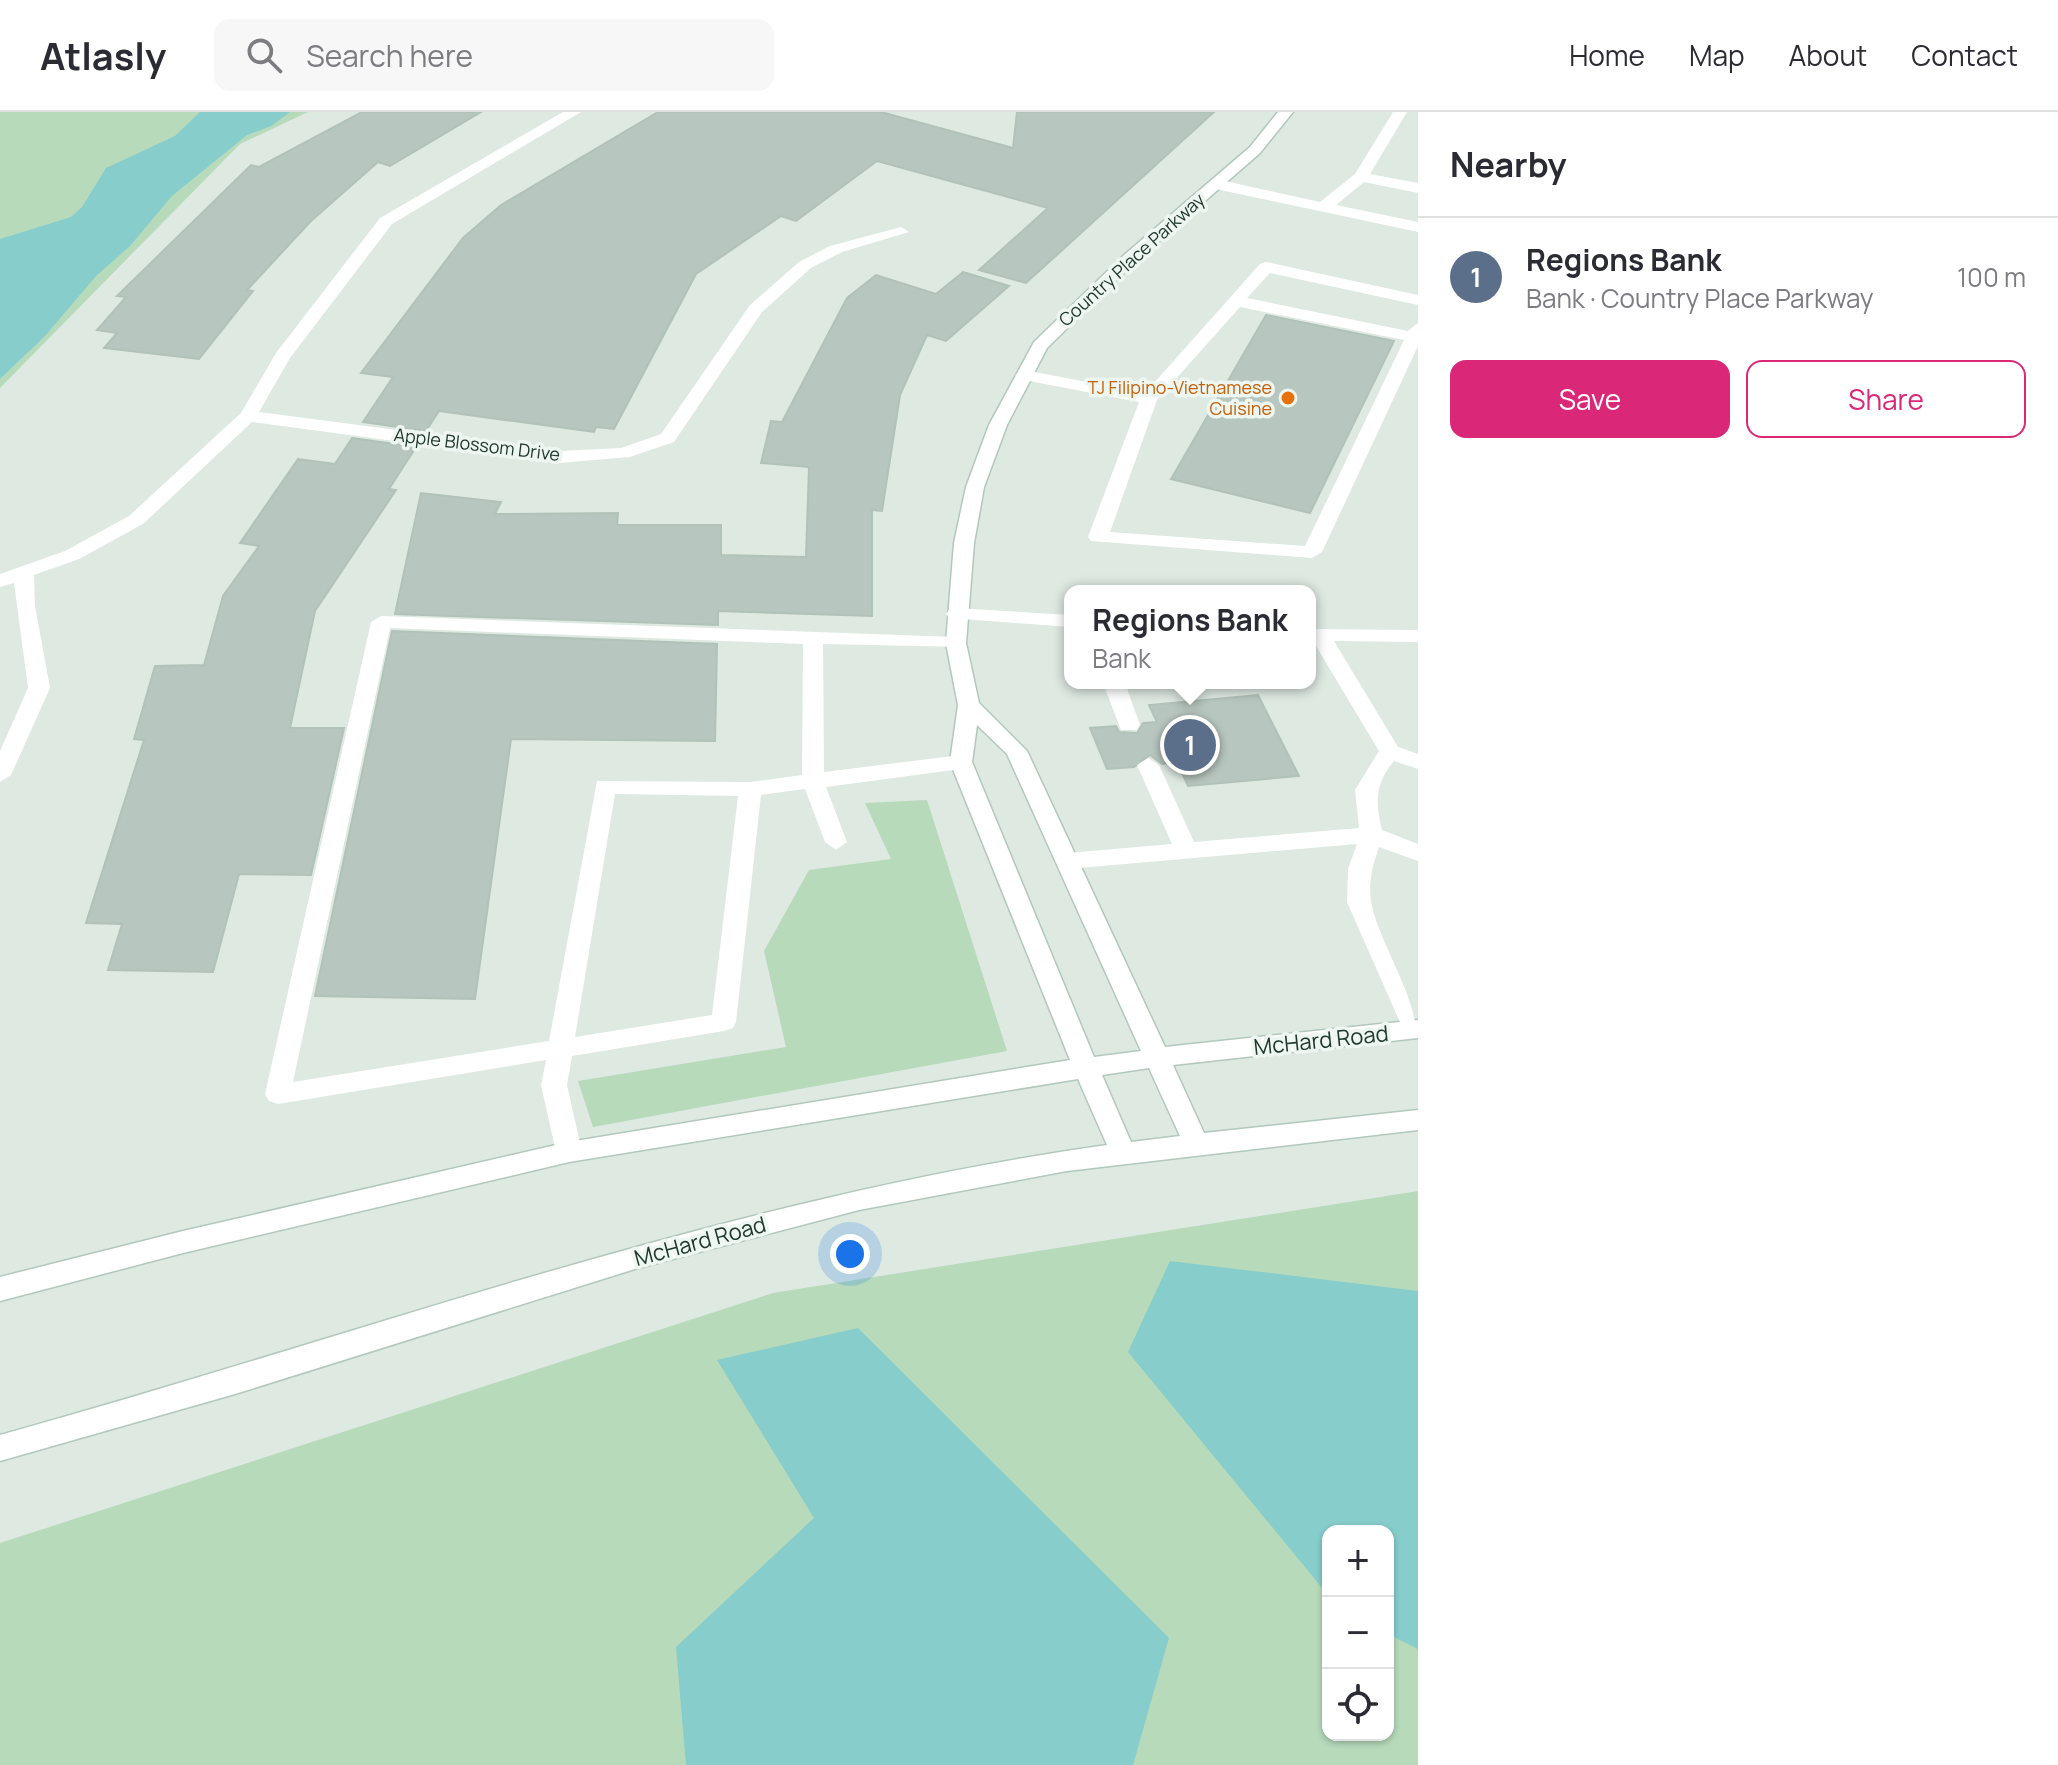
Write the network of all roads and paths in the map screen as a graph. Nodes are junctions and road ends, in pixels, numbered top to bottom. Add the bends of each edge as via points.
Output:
1 (574, 112) edge
2 (1286, 112) edge
3 (1400, 112) edge
4 (1361, 177) junction
5 (1216, 184) junction
6 (1418, 188) edge
7 (1322, 208) junction
8 (1418, 227) edge
9 (901, 232) dead end
10 (1418, 300) edge
11 (1236, 301) junction
12 (1416, 332) edge
13 (1024, 375) junction
14 (1149, 399) junction
15 (248, 416) junction
16 (24, 575) junction
17 (0, 581) edge
18 (956, 614) junction
19 (1064, 621) edge
20 (1316, 635) edge
21 (1418, 636) edge
22 (813, 637) junction
23 (1316, 637) edge
24 (956, 643) junction
25 (1116, 689) edge
26 (969, 705) junction
27 (1129, 725) dead end
28 (1390, 752) junction
29 (961, 762) junction
30 (1418, 762) edge
31 (1148, 765) dead end
32 (0, 775) edge
33 (813, 781) junction
34 (750, 789) junction
35 (1372, 835) junction
36 (836, 842) dead end
37 (1186, 851) junction
38 (1418, 853) edge
39 (1067, 861) junction
40 (1417, 1029) edge
41 (561, 1048) junction
42 (1155, 1058) junction
43 (1085, 1068) junction
44 (1418, 1120) edge
45 (1196, 1143) junction
46 (569, 1152) junction
47 (1124, 1155) junction
48 (0, 1289) edge
49 (0, 1448) edge

1 - 15 street via 386,221 282,357
2 - 5 street, Country Place Parkway via 1255,150
3 - 4 street
4 - 6 street
4 - 7 street
5 - 7 street
5 - 13 street, Country Place Parkway via 1075,309 1040,346
7 - 8 street
9 - 15 street, Apple Blossom Drive via 836,249 805,265 756,309 668,438 623,453 559,457
10 - 11 street via 1266,267
11 - 12 street
11 - 14 street
12 - 14 street via 1312,552 1098,537
13 - 14 street
13 - 18 street, Country Place Parkway via 975,487
15 - 16 street via 136,520
16 - 17 street
16 - 32 street via 39,688
18 - 19 street
18 - 24 street, Country Place Parkway
20 - 21 street
22 - 24 street
22 - 33 street
22 - 41 street via 381,622 278,1094
23 - 28 street
24 - 26 street, Country Place Parkway
25 - 27 street
26 - 29 street
26 - 39 street via 1016,751
28 - 30 street
28 - 35 street via 1372,771 1362,801
29 - 33 street
29 - 43 street
31 - 37 street
33 - 34 street
33 - 36 street
34 - 41 street via 724,1022
34 - 41 street via 605,786
35 - 37 street
35 - 38 street
35 - 40 street via 1360,869 1359,902
37 - 39 street
39 - 42 street
40 - 42 street, McHard Road
41 - 46 street via 554,1085
42 - 43 street, McHard Road
42 - 45 street
43 - 46 street, McHard Road
43 - 47 street
44 - 45 street, McHard Road
45 - 47 street, McHard Road
46 - 48 street, McHard Road
47 - 49 street, McHard Road via 858,1199 581,1272 266,1372

